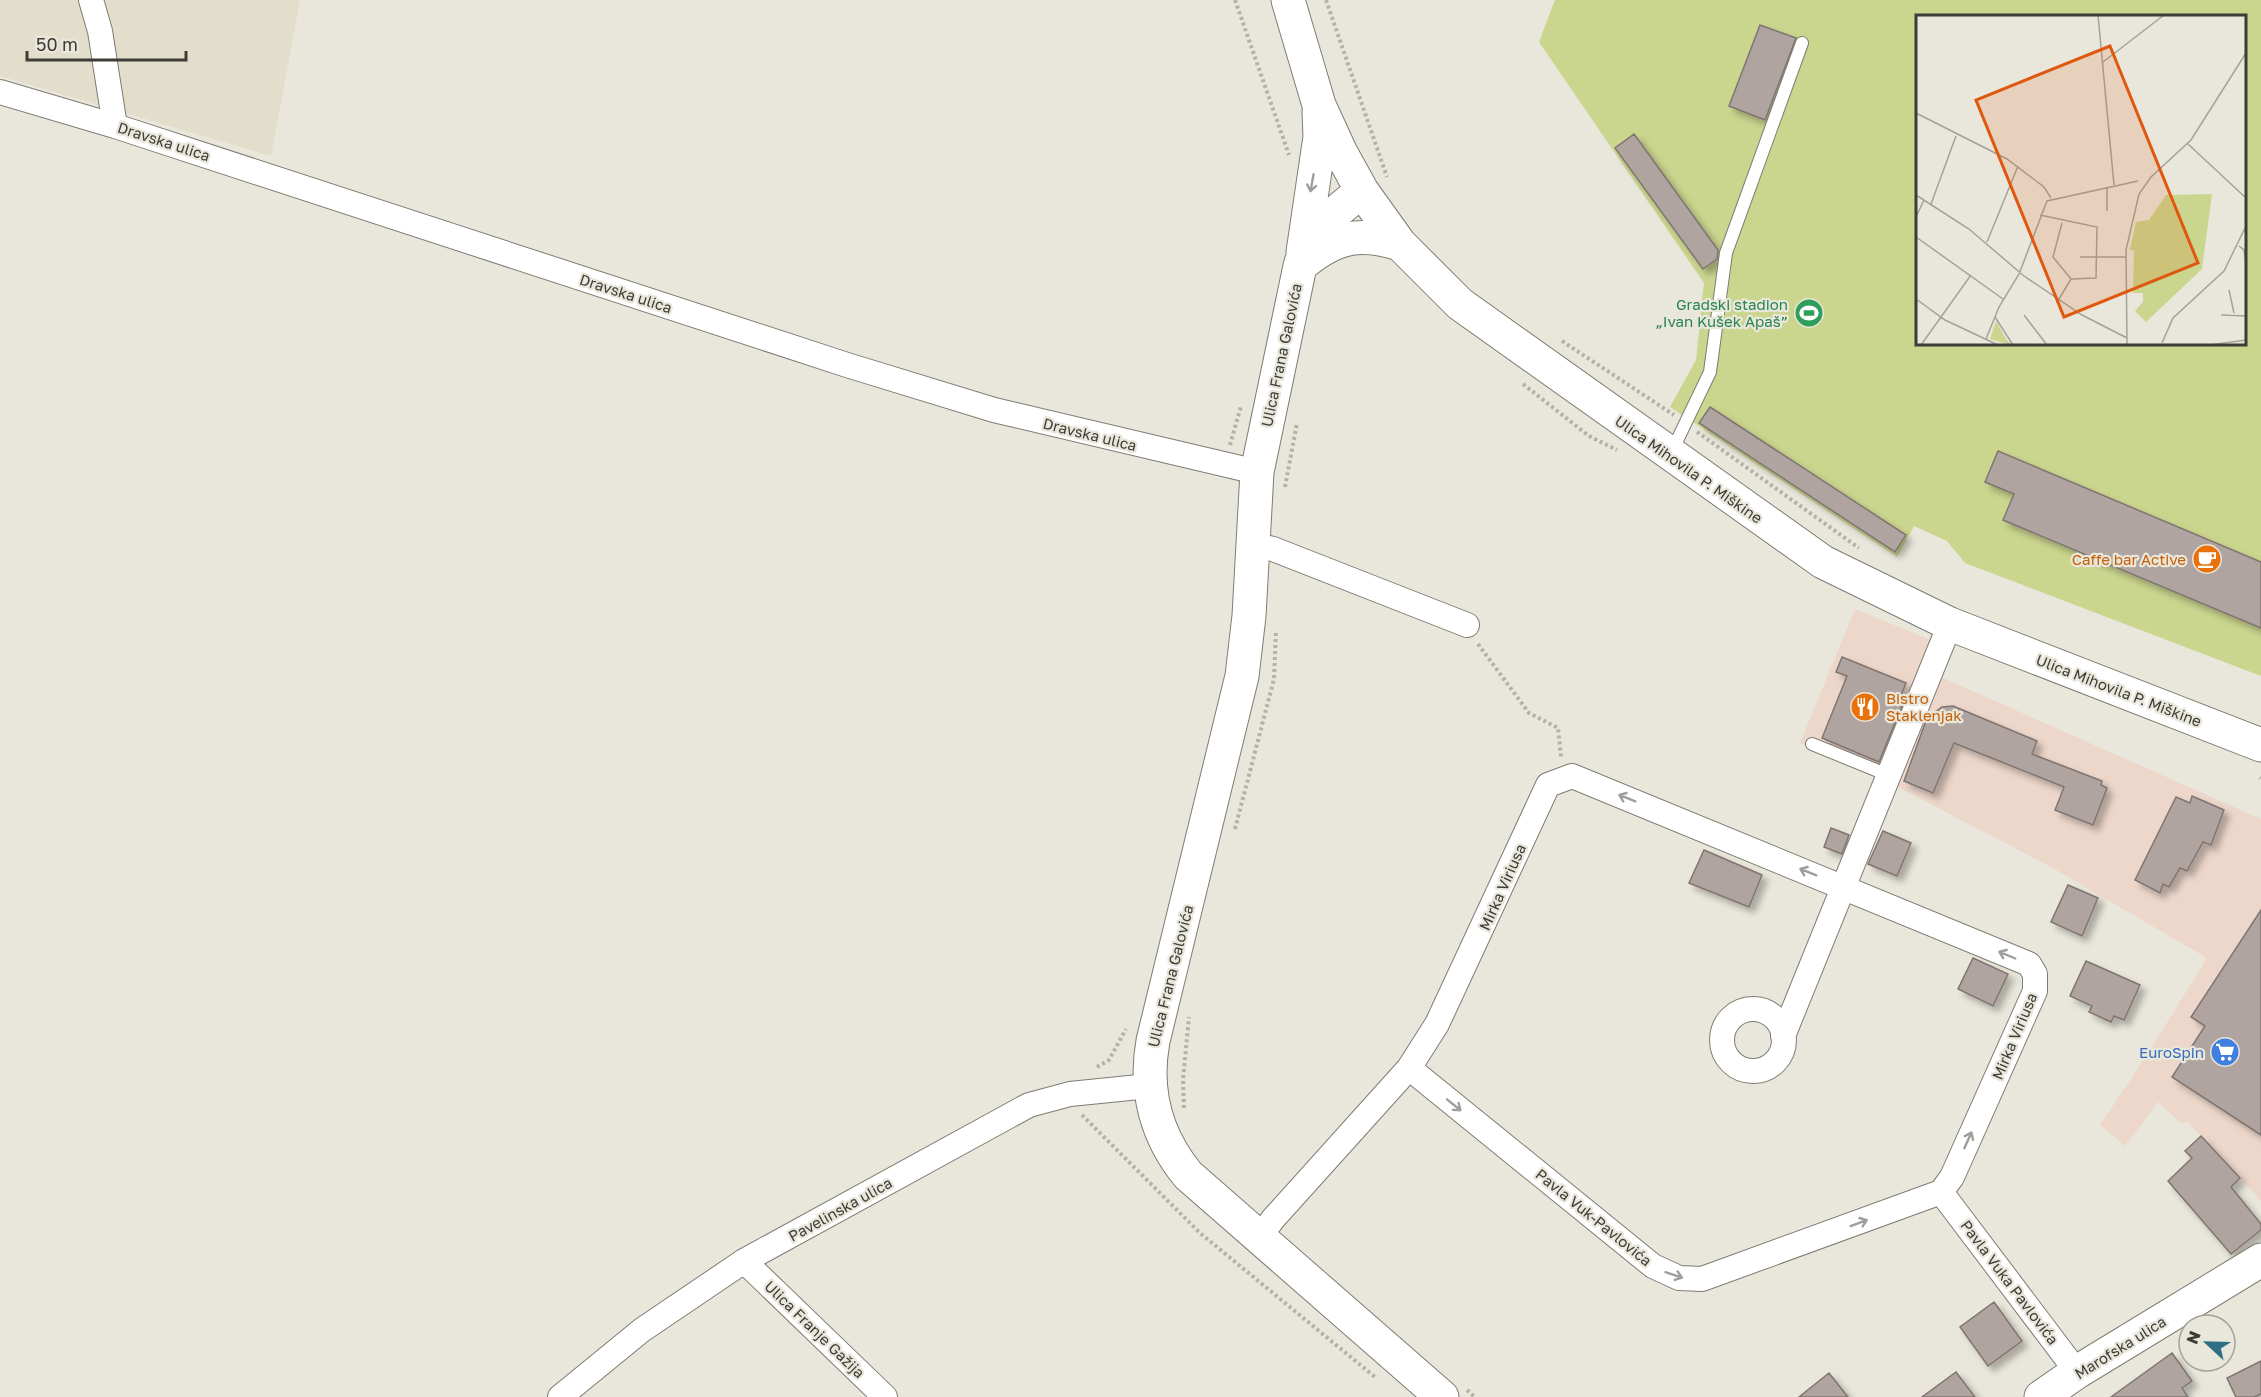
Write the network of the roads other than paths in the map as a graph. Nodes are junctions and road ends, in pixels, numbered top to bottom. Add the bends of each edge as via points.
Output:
1 (91, 0) edge
2 (1288, 0) edge
3 (1802, 44) dead end
4 (0, 92) edge
5 (1319, 105) junction
6 (115, 126) junction
7 (1376, 188) junction
8 (1400, 244) junction
9 (1302, 260) junction
10 (1670, 455) junction
11 (1257, 472) junction
12 (1253, 544) junction
13 (1950, 624) junction
14 (1467, 625) road end
15 (1812, 744) dead end
16 (2261, 745) edge
17 (1888, 775) junction
18 (1842, 886) junction
19 (1783, 1036) dead end
20 (1409, 1068) junction
21 (1149, 1086) junction
22 (1941, 1192) junction
23 (1259, 1238) junction
24 (2261, 1260) edge
25 (744, 1261) junction
26 (2077, 1372) junction
27 (560, 1397) edge
28 (885, 1397) edge
29 (1442, 1397) edge
30 (2042, 1397) edge

1 - 6 street via 100,31
2 - 5 main road, Ulica Mihovila P. Miškine
3 - 10 lane via 1726,253 1710,372
4 - 6 street, Dravska ulica
5 - 7 main road, Ulica Mihovila P. Miškine via 1341,153
5 -> 9 main road via 1320,137
6 - 11 street, Dravska ulica via 937,393 1115,441
7 - 8 main road, Ulica Mihovila P. Miškine
7 - 9 main road, Ulica Frana Galovića via 1322,225
8 - 9 main road via 1371,236 1352,237
8 - 10 main road, Ulica Mihovila P. Miškine via 1460,304
9 - 11 main road, Ulica Frana Galovića
10 - 13 main road, Ulica Mihovila P. Miškine via 1823,562
11 - 12 main road, Ulica Frana Galovića
12 - 14 street
12 - 21 main road, Ulica Frana Galovića via 1242,676 1152,1041
13 - 16 main road, Ulica Mihovila P. Miškine
13 - 17 street
15 - 17 lane
17 - 18 street
18 - 19 street
18 -> 20 street, Mirka Viriusa via 1572,776 1558,779 1548,785 1461,977
22 -> 18 street, Mirka Viriusa via 1952,1177 2035,991 2036,974 2029,964
20 -> 22 street, Pavla Vuk-Pavlovića via 1653,1266 1679,1278 1702,1279
20 - 23 street, Mirka Viriusa
21 - 23 main road, Ulica Frana Galovića via 1158,1125 1179,1164
21 - 25 street, Pavelinska ulica via 1070,1094 1029,1105
22 - 26 street, Pavla Vuka Pavlovića
23 - 29 main road, Ulica Frana Galovića
24 - 26 main road, Marofska ulica
25 - 27 street, Pavelinska ulica via 642,1330
25 - 28 street, Ulica Franje Gažija
26 - 30 main road, Marofska ulica

